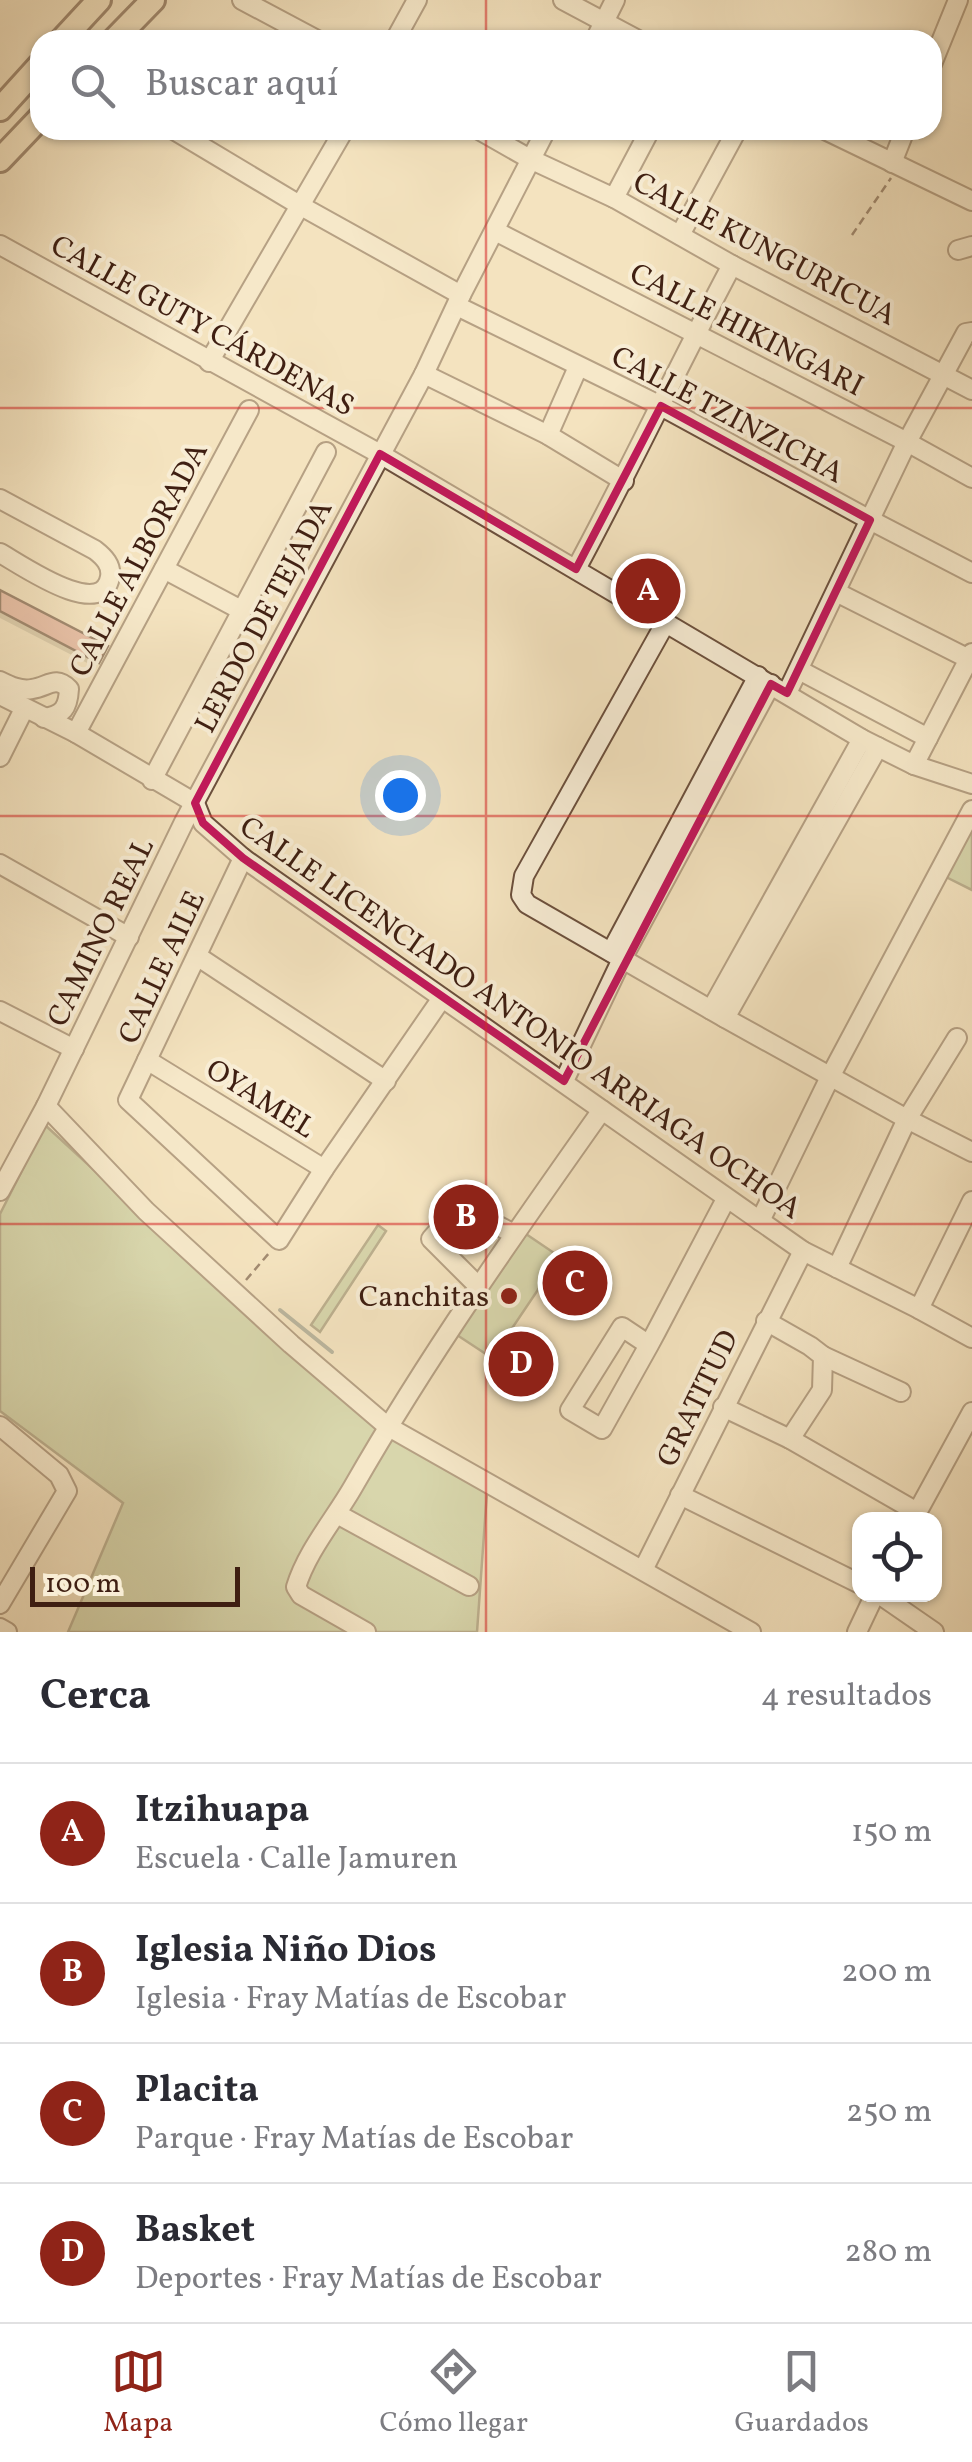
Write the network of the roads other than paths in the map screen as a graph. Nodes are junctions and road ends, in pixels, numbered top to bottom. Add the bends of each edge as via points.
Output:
1 (99, 0) edge
2 (153, 0) edge
3 (242, 0) edge
4 (417, 0) edge
5 (563, 0) edge
6 (615, 0) edge
7 (958, 0) edge
8 (604, 22) junction
9 (71, 30) edge
10 (124, 30) edge
11 (298, 30) edge
12 (400, 30) edge
13 (600, 30) edge
14 (619, 30) edge
15 (942, 39) edge
16 (30, 75) edge
17 (0, 108) edge
18 (30, 128) edge
19 (191, 140) edge
20 (338, 140) edge
21 (497, 140) edge
22 (540, 140) edge
23 (645, 140) edge
24 (732, 140) edge
25 (845, 140) edge
26 (902, 140) edge
27 (530, 159) junction
28 (0, 160) edge
29 (896, 165) junction
30 (614, 198) junction
31 (972, 201) edge
32 (300, 206) junction
33 (495, 231) junction
34 (680, 235) junction
35 (0, 244) edge
36 (732, 266) junction
37 (459, 300) junction
38 (972, 332) edge
39 (695, 335) junction
40 (209, 362) junction
41 (578, 367) junction
42 (424, 374) junction
43 (942, 374) junction
44 (972, 390) edge
45 (661, 406) junction
46 (249, 410) dead end
47 (548, 435) junction
48 (907, 442) junction
49 (326, 452) dead end
50 (380, 454) junction
51 (972, 478) edge
52 (624, 480) junction
53 (0, 499) edge
54 (870, 520) junction
55 (0, 553) edge
56 (164, 569) junction
57 (576, 569) junction
58 (972, 573) edge
59 (836, 592) junction
60 (241, 610) junction
61 (666, 622) junction
62 (971, 656) edge
63 (799, 670) junction
64 (0, 681) edge
65 (772, 684) junction
66 (0, 695) edge
67 (24, 709) junction
68 (44, 718) junction
69 (76, 733) junction
70 (928, 738) junction
71 (870, 743) junction
72 (0, 758) edge
73 (914, 765) junction
74 (152, 780) junction
75 (972, 784) edge
76 (195, 803) junction
77 (972, 810) edge
78 (243, 858) junction
79 (0, 864) edge
80 (129, 937) junction
81 (196, 956) junction
82 (616, 956) junction
83 (442, 998) junction
84 (0, 1010) edge
85 (718, 1014) junction
86 (957, 1038) dead end
87 (74, 1049) junction
88 (148, 1060) junction
89 (830, 1075) junction
90 (386, 1081) junction
91 (564, 1081) junction
92 (46, 1106) junction
93 (602, 1110) junction
94 (907, 1119) junction
95 (972, 1152) edge
96 (6, 1166) edge
97 (324, 1170) junction
98 (0, 1191) edge
99 (726, 1200) junction
100 (972, 1201) edge
101 (760, 1221) junction
102 (514, 1234) junction
103 (279, 1240) joint
104 (803, 1251) junction
105 (837, 1268) junction
106 (478, 1286) junction
107 (919, 1309) junction
108 (766, 1321) junction
109 (972, 1338) edge
110 (649, 1345) junction
111 (822, 1356) junction
112 (901, 1392) dead end
113 (723, 1407) junction
114 (972, 1412) edge
115 (0, 1426) edge
116 (388, 1426) junction
117 (790, 1439) junction
118 (680, 1495) junction
119 (909, 1512) edge
120 (917, 1512) edge
121 (338, 1514) junction
122 (642, 1570) junction
123 (852, 1580) edge
124 (468, 1586) dead end
125 (873, 1602) edge
126 (889, 1602) edge
127 (0, 1604) edge
128 (0, 1628) edge
129 (7, 1632) edge
130 (366, 1632) edge
131 (752, 1632) edge
132 (857, 1632) edge
133 (934, 1632) edge

1 - 9 main road
2 - 10 main road
3 - 11 street
4 - 12 street
5 - 8 street
6 - 8 street
7 - 15 street
8 - 13 street
8 - 14 street
16 - 17 main road
18 - 28 main road
19 - 32 street, CALLE TZINZICHA
20 - 32 street
21 - 27 street, CALLE KUNGURICUA
22 - 27 street, LERDO DE TEJADA
23 - 30 street
24 - 34 street
25 - 29 street
26 - 29 street
27 - 30 street, CALLE KUNGURICUA
27 - 33 street, LERDO DE TEJADA
29 - 31 street
30 - 34 street, CALLE KUNGURICUA
32 - 37 street, CALLE TZINZICHA
32 - 40 street
33 - 37 street, LERDO DE TEJADA
33 - 39 street, CALLE HIKINGARI
34 - 36 street, CALLE KUNGURICUA
35 - 40 street, CALLE GUTY CÁRDENAS
36 - 39 street
36 - 43 street, CALLE KUNGURICUA
37 - 41 street, CALLE TZINZICHA
37 - 42 street, LERDO DE TEJADA
38 - 43 street
39 - 45 street
39 - 48 street, CALLE HIKINGARI
40 - 50 street, CALLE GUTY CÁRDENAS
41 - 45 street, CALLE TZINZICHA
41 - 47 street
42 - 47 street
42 - 50 street, LERDO DE TEJADA
43 - 44 street, CALLE KUNGURICUA
43 - 48 street
45 - 52 street
45 - 54 street, CALLE TZINZICHA
46 - 56 street, CALLE ALBORADA
47 - 52 street
48 - 51 street, CALLE HIKINGARI
48 - 54 street
49 - 60 street
50 - 57 street, CALLE GUTY CÁRDENAS
50 - 76 street, LERDO DE TEJADA
52 - 57 street
53 - 55 street via 96,550 108,562 110,580 98,594 81,595
54 - 58 street, CALLE TZINZICHA
54 - 59 street
56 - 60 street
56 - 69 street, CALLE ALBORADA
57 - 61 street, CALLE GUTY CÁRDENAS
59 - 62 street
59 - 63 street
60 - 74 street
61 - 65 street, CALLE GUTY CÁRDENAS
61 - 82 street via 524,876 520,895
62 - 70 street
63 - 65 street
63 - 70 street
64 - 68 street via 24,689 63,683 70,689 64,712
65 - 71 street, CALLE GUTY CÁRDENAS
65 - 82 street
66 - 67 street, CALLE LICENCIADO ANTONIO ARRIAGA OCHOA
67 - 68 street, CALLE LICENCIADO ANTONIO ARRIAGA OCHOA
67 - 72 street
68 - 69 street, CALLE LICENCIADO ANTONIO ARRIAGA OCHOA
69 - 74 street, CALLE LICENCIADO ANTONIO ARRIAGA OCHOA
70 - 73 street
71 - 73 street, CALLE GUTY CÁRDENAS
71 - 85 street
73 - 75 street, CALLE GUTY CÁRDENAS
74 - 76 street, CALLE LICENCIADO ANTONIO ARRIAGA OCHOA
76 - 78 street, CALLE LICENCIADO ANTONIO ARRIAGA OCHOA via 203,823
76 - 80 street, CAMINO REAL
77 - 89 street
78 - 81 street, CALLE AILE
78 - 83 street, CALLE LICENCIADO ANTONIO ARRIAGA OCHOA
79 - 80 street
80 - 87 street, CAMINO REAL
81 - 88 street, CALLE AILE
81 - 90 street
82 - 85 street
82 - 91 street
83 - 90 street
83 - 91 street, CALLE LICENCIADO ANTONIO ARRIAGA OCHOA
84 - 87 street
85 - 89 street
86 - 94 street
87 - 92 street, CAMINO REAL
88 - 97 street, OYAMEL
88 - 103 street, CALLE AILE via 128,1100
89 - 94 street
89 - 101 street
90 - 97 street
91 - 93 street, CALLE LICENCIADO ANTONIO ARRIAGA OCHOA
92 - 96 street, CAMINO REAL
92 - 116 street via 146,1211
93 - 99 street, CALLE LICENCIADO ANTONIO ARRIAGA OCHOA
93 - 102 street
94 - 95 street
94 - 105 street
96 - 98 street, CAMINO REAL
97 - 103 street, OYAMEL
99 - 101 street, CALLE LICENCIADO ANTONIO ARRIAGA OCHOA
99 - 110 street
100 - 107 street
101 - 104 street, CALLE LICENCIADO ANTONIO ARRIAGA OCHOA
102 - 106 street
102 - 106 street via 460,1206 431,1239
104 - 105 street, CALLE LICENCIADO ANTONIO ARRIAGA OCHOA
104 - 108 street, GRATITUD
105 - 107 street, CALLE LICENCIADO ANTONIO ARRIAGA OCHOA
106 - 116 street
107 - 109 street, CALLE LICENCIADO ANTONIO ARRIAGA OCHOA
108 - 111 street
108 - 113 street, GRATITUD
110 - 110 street via 602,1429 570,1410 622,1327
111 - 112 street
111 - 117 street via 822,1390
113 - 117 street
113 - 118 street, GRATITUD
114 - 120 street
115 - 127 street via 67,1491
116 - 121 street
116 - 122 street
117 - 119 street
118 - 122 street, GRATITUD
118 - 123 street
121 - 124 street
121 - 130 street via 296,1587
122 - 131 street
125 - 132 street
126 - 133 street
128 - 129 street

